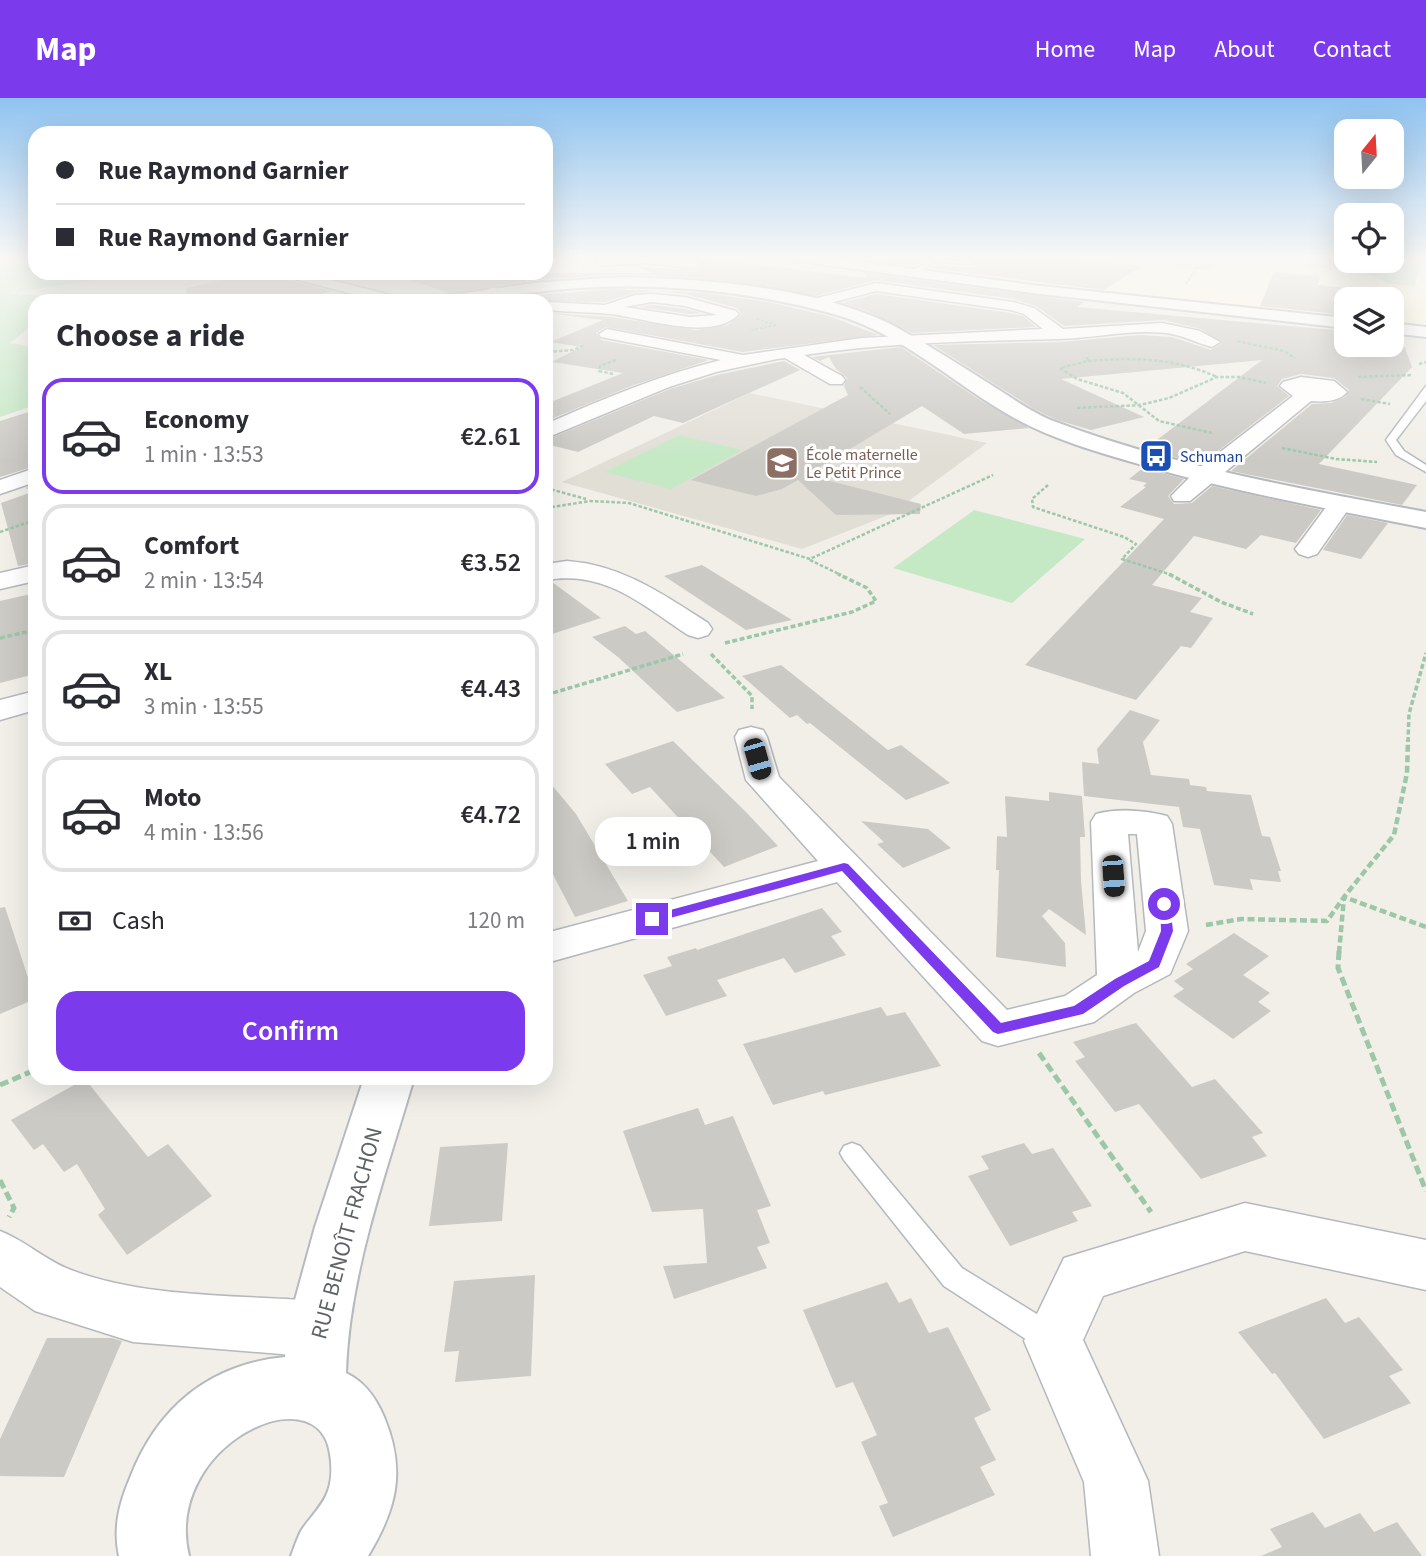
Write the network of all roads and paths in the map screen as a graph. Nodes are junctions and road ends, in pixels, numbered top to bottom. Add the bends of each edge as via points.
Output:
1 (878, 325) edge
2 (1045, 325) edge
3 (1153, 325) edge
4 (1153, 325) edge
5 (1404, 329) edge
6 (587, 331) dead end
7 (1426, 332) edge
8 (609, 334) junction
9 (1056, 334) junction
10 (906, 340) junction
11 (1212, 342) dead end
12 (553, 352) edge
13 (789, 353) junction
14 (1088, 359) junction
15 (747, 360) junction
16 (1426, 362) edge
17 (1419, 364) dead end
18 (1217, 377) junction
19 (836, 380) joint
20 (1310, 385) junction
21 (1426, 389) edge
22 (1336, 394) joint
23 (1140, 405) junction
24 (1070, 409) dead end
25 (1415, 409) junction
26 (890, 414) dead end
27 (553, 429) edge
28 (1248, 441) junction
29 (1413, 461) junction
30 (1426, 469) edge
31 (1206, 474) junction
32 (993, 475) dead end
33 (28, 477) edge
34 (1048, 485) dead end
35 (0, 486) edge
36 (553, 490) edge
37 (1182, 496) dead end
38 (590, 501) junction
39 (1340, 504) junction
40 (553, 507) edge
41 (1426, 520) edge
42 (28, 522) edge
43 (0, 532) edge
44 (1308, 549) dead end
45 (810, 559) junction
46 (553, 570) edge
47 (28, 575) edge
48 (0, 581) edge
49 (1253, 614) dead end
50 (28, 632) edge
51 (0, 638) edge
52 (703, 643) junction
53 (1426, 653) edge
54 (553, 693) edge
55 (18, 704) edge
56 (28, 722) edge
57 (751, 737) joint
58 (844, 867) junction
59 (1344, 897) junction
60 (1426, 927) edge
61 (1167, 931) junction
62 (553, 946) edge
63 (1119, 982) junction
64 (1018, 1024) junction
65 (28, 1073) edge
66 (0, 1085) edge
67 (387, 1085) edge
68 (852, 1153) dead end
69 (0, 1180) edge
70 (1426, 1191) edge
71 (2, 1240) edge
72 (1176, 1248) junction
73 (1426, 1265) edge
74 (1054, 1341) junction
75 (315, 1360) junction
76 (155, 1556) edge
77 (326, 1556) edge
78 (1125, 1556) edge

1 - 10 street
2 - 9 street
3 - 9 street
4 - 11 street
5 - 7 street
6 - 8 street
8 - 12 path via 572,350
8 - 15 street
9 - 10 street
9 - 14 street
10 - 13 street
10 - 31 street via 1035,421 1118,452
13 - 15 street
13 - 19 street
14 - 18 path via 1174,361
14 - 23 path via 1060,368 1077,379 1123,393
15 - 27 street via 658,384
16 - 17 path
18 - 20 path
18 - 23 path
19 - 26 path via 857,384
20 - 22 street via 1336,388
20 - 28 street
21 - 25 lane
22 - 25 path
23 - 24 path
23 - 28 path via 1159,421
25 - 29 lane via 1391,440
28 - 29 path via 1336,459
28 - 31 street
29 - 30 lane
31 - 37 street
31 - 39 street
32 - 45 path
33 - 35 street
34 - 49 path via 1032,499 1034,507 1048,515 1122,534 1136,544 1122,559 1168,573
36 - 38 path
38 - 40 path
38 - 45 path via 629,503
39 - 41 street
39 - 44 street
42 - 43 path
45 - 52 path via 867,588 876,601 852,612
46 - 52 street via 582,569 610,575
47 - 48 street
50 - 51 path
52 - 54 path
52 - 57 path via 752,696
53 - 59 path via 1409,714 1407,773 1394,835
55 - 56 street
57 - 58 street via 764,780
58 - 62 street
58 - 64 street via 998,1028
59 - 60 path
59 - 61 path via 1327,921 1241,919
59 - 70 path via 1338,968
61 - 63 street via 1155,963
61 - 63 street via 1154,824 1110,822
63 - 64 street via 1078,1010
64 - 72 path
65 - 66 path
67 - 75 street, RUE BENOÎT FRACHON via 343,1227
68 - 74 lane via 953,1277
69 - 71 path via 14,1208
71 - 75 street via 55,1292
72 - 73 street via 1245,1227
72 - 74 street via 1084,1276
74 - 78 street via 1116,1481
75 - 76 street via 281,1387 246,1396 192,1434 168,1467 153,1506 149,1538
75 - 77 street via 334,1401 355,1423 364,1454 362,1491 346,1529

